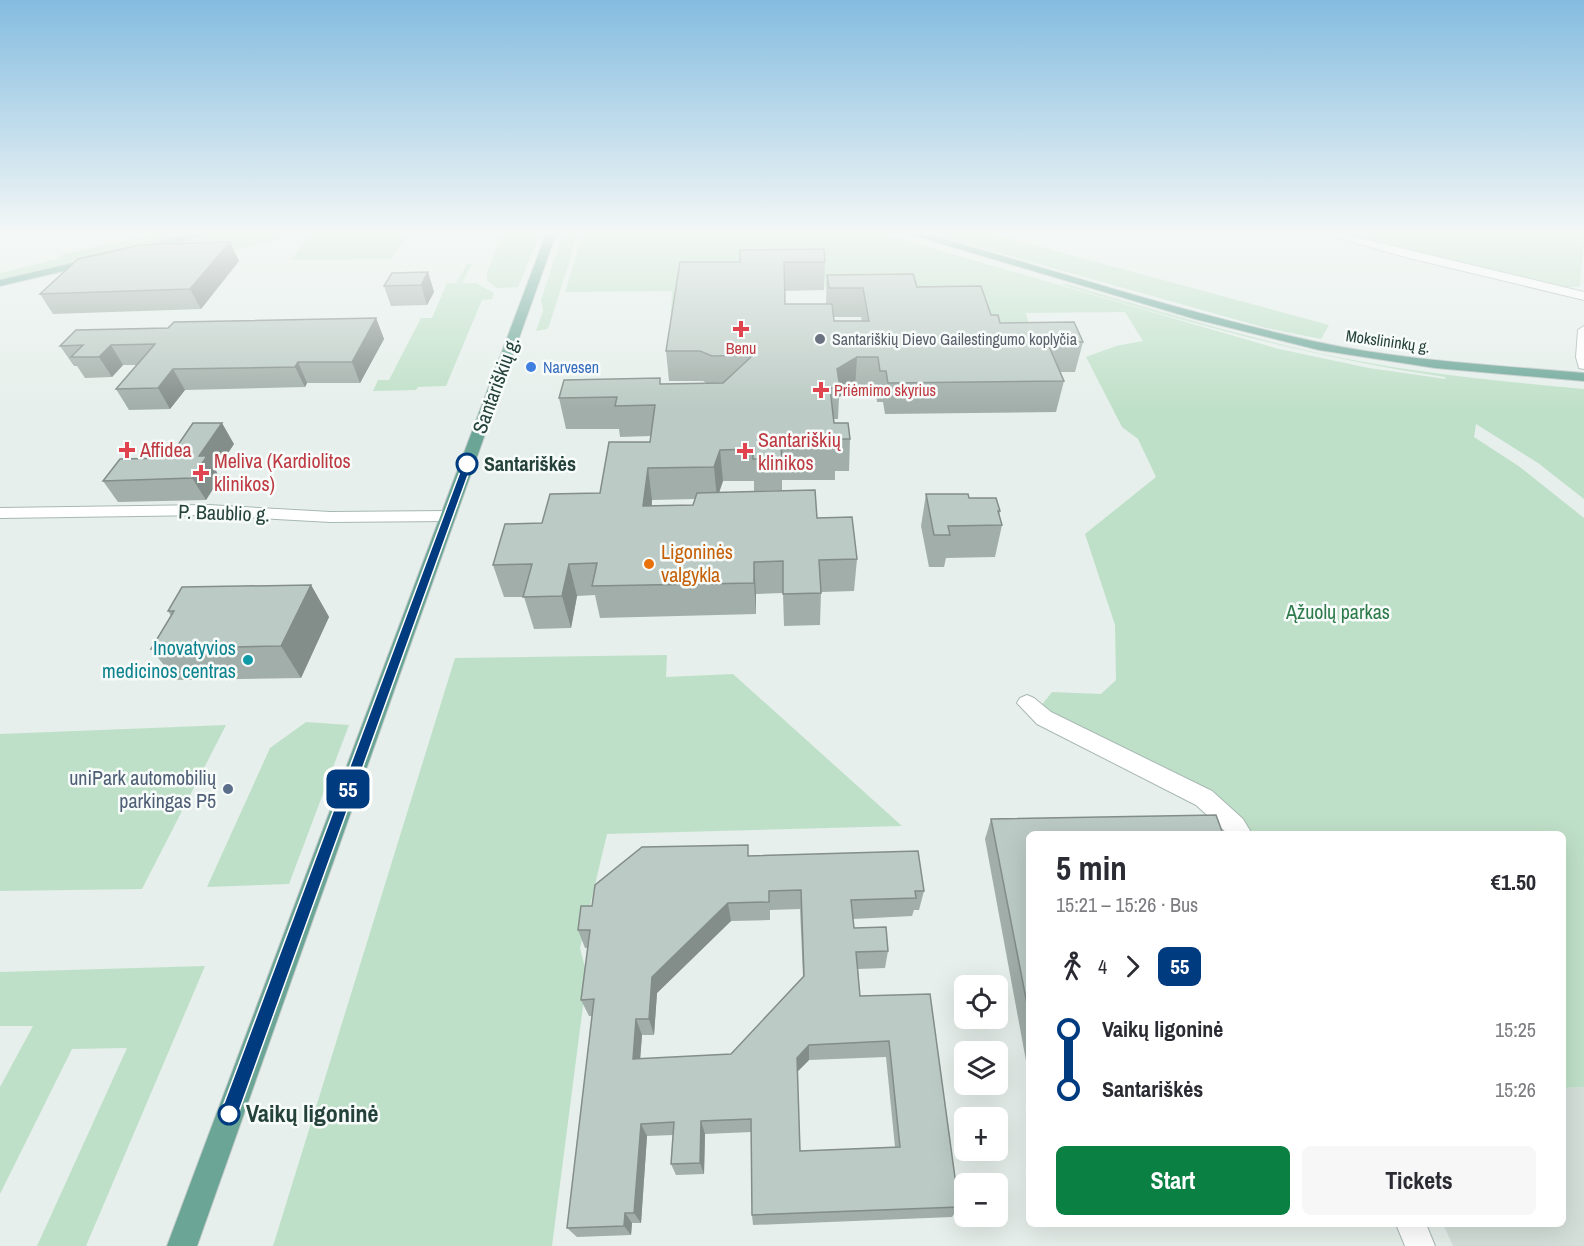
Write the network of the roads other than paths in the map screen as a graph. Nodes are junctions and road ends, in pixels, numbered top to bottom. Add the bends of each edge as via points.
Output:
1 (530, 292) edge
2 (1116, 292) edge
3 (1568, 292) edge
4 (1584, 296) edge
5 (1584, 330) edge
6 (1584, 365) edge
7 (1584, 377) edge
8 (0, 513) edge
9 (448, 516) junction
10 (1027, 703) dead end
11 (1239, 831) edge
12 (1412, 1227) edge
13 (182, 1246) edge
14 (1420, 1246) edge

1 - 9 main road, Santariškių g.
2 - 7 main road, Mokslininkų g. via 1319,346 1435,364
3 - 4 street
5 - 6 street
8 - 9 street, P. Baublio g. via 208,510 330,517
9 - 13 main road, Santariškių g.
10 - 11 street via 1044,718 1204,798
12 - 14 street

